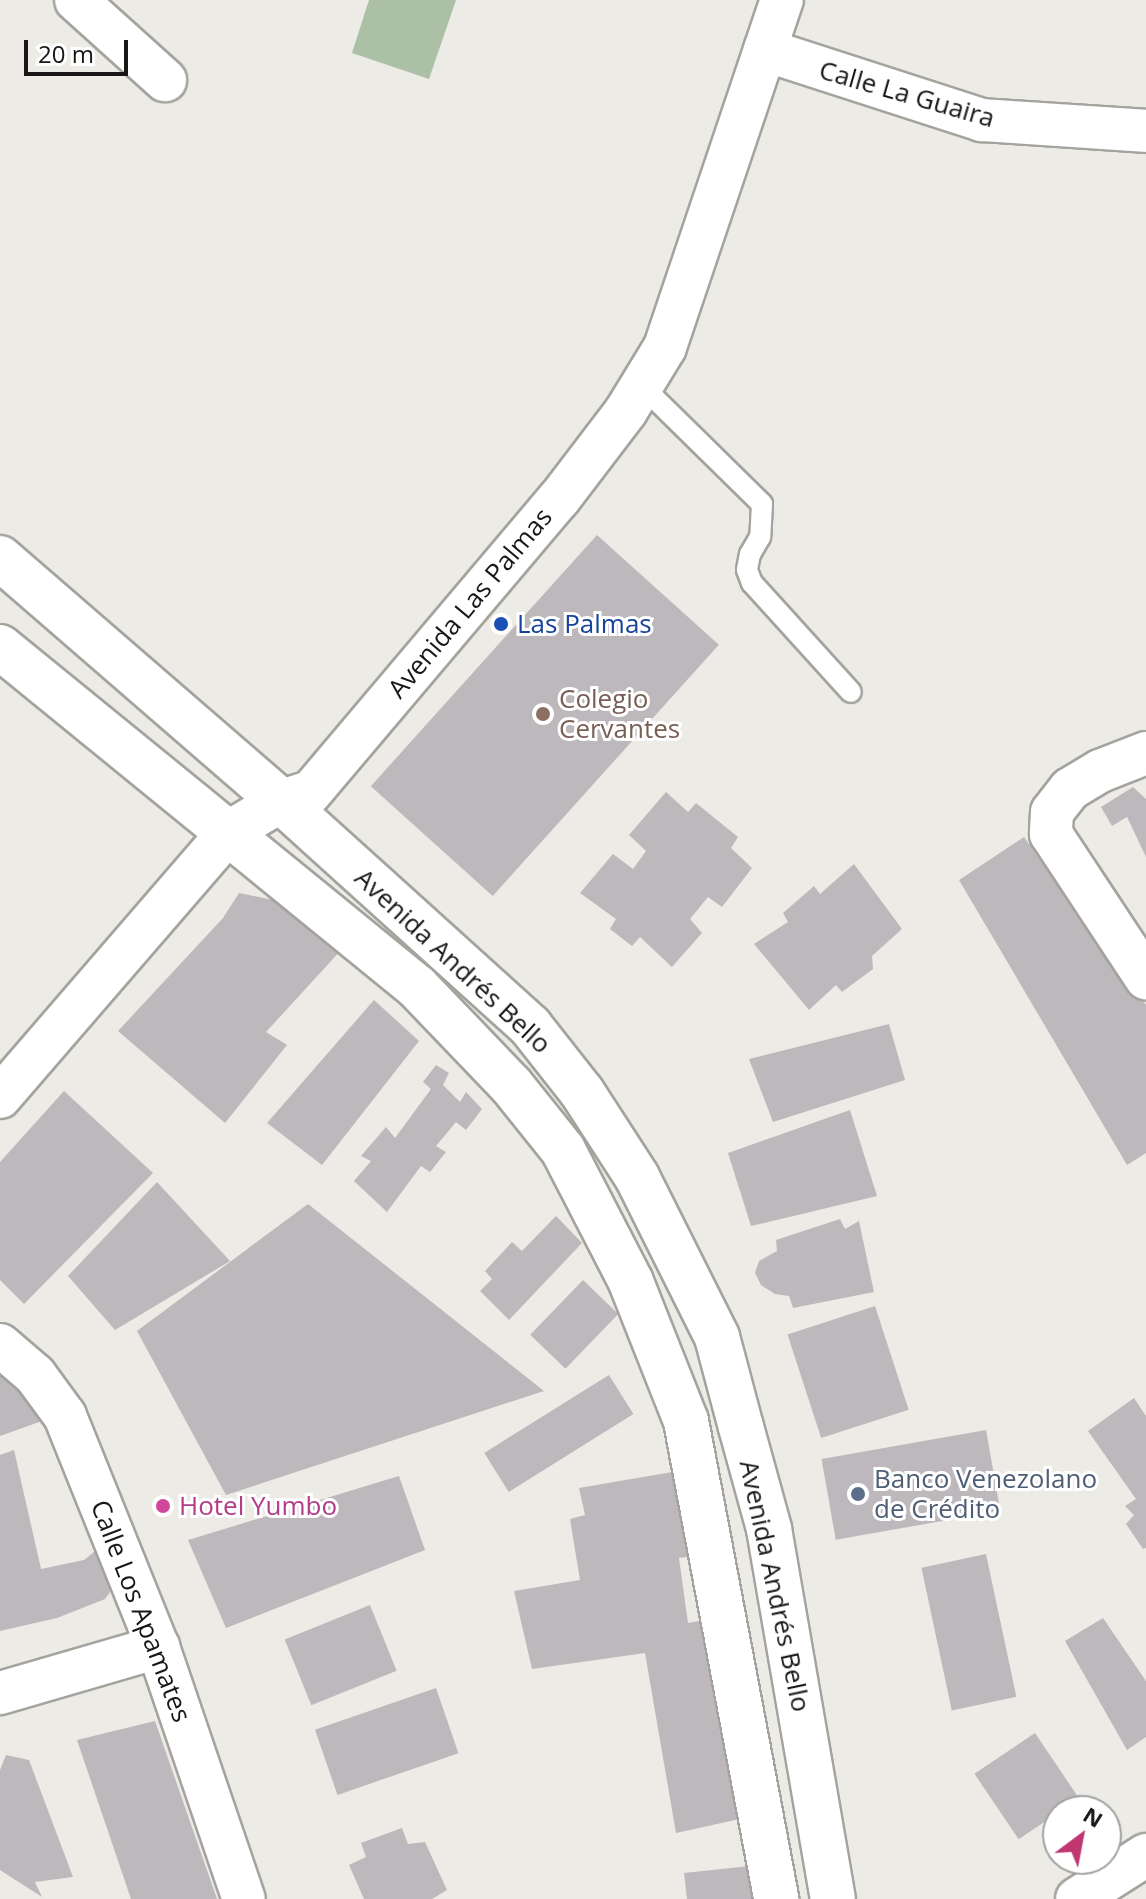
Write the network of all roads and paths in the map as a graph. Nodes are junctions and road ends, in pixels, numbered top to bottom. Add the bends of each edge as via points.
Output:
1 (76, 0) edge
2 (782, 0) edge
3 (765, 50) junction
4 (165, 80) dead end
5 (1146, 131) edge
6 (642, 386) junction
7 (0, 558) edge
8 (0, 647) edge
9 (851, 692) dead end
10 (1146, 753) edge
11 (281, 801) junction
12 (229, 832) junction
13 (1146, 978) edge
14 (0, 1097) edge
15 (0, 1345) edge
16 (158, 1647) junction
17 (0, 1693) edge
18 (1146, 1855) edge
19 (244, 1899) edge
20 (776, 1899) edge
21 (833, 1899) edge
22 (1077, 1899) edge

1 - 4 street
2 - 3 street, Avenida Las Palmas
3 - 5 street, Calle La Guaira via 982,120
3 - 6 street, Avenida Las Palmas via 665,347
6 - 9 lane via 762,504 760,537 747,570 752,583
6 - 11 street, Avenida Las Palmas via 559,499 311,792
7 - 11 street, Avenida Andrés Bello
8 - 12 street, Avenida Andrés Bello
10 - 13 street via 1070,789 1052,812 1051,834
11 - 12 street, Avenida Las Palmas
11 - 21 street, Avenida Andrés Bello via 530,1026 582,1092 637,1177 717,1337 769,1529
12 - 14 street, Avenida Las Palmas
12 - 20 street, Avenida Andrés Bello via 379,953 448,1018 563,1150 597,1212 656,1340 686,1421
15 - 16 street, Calle Los Apamates via 35,1375 65,1416
16 - 17 street
16 - 19 street, Calle Los Apamates
18 - 22 street

